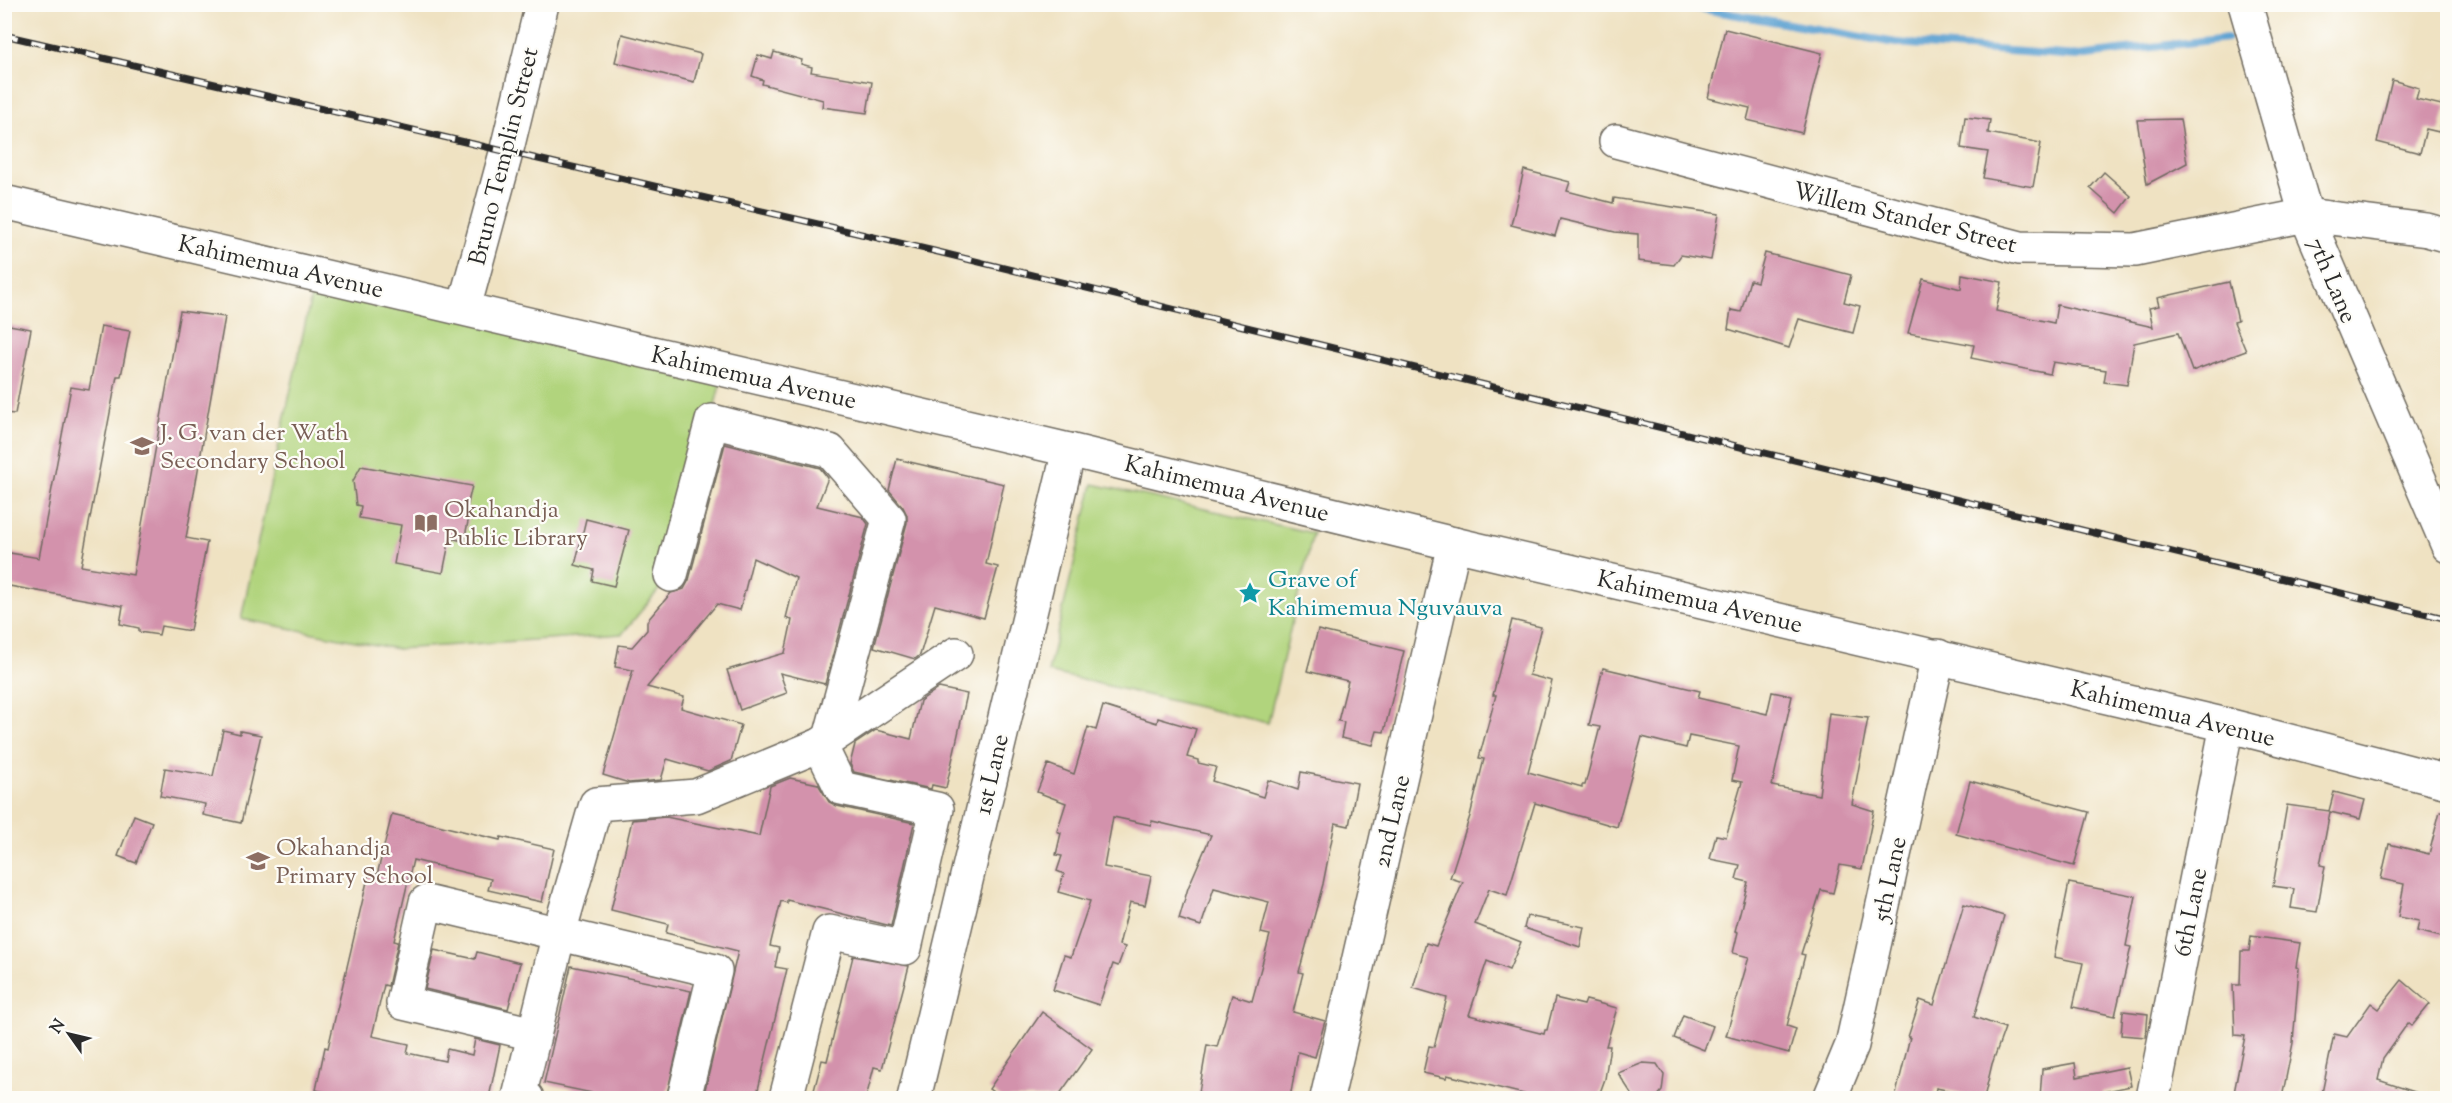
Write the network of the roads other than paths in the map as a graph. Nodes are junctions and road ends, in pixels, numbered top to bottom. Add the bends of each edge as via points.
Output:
1 (542, 4) edge
2 (2245, 4) edge
3 (1616, 141) dead end
4 (4, 202) edge
5 (2306, 215) junction
6 (2448, 236) edge
7 (464, 308) junction
8 (1069, 450) junction
9 (1454, 544) junction
10 (2448, 546) edge
11 (671, 574) dead end
12 (956, 654) dead end
13 (1938, 656) junction
14 (2227, 725) junction
15 (825, 742) junction
16 (2448, 782) edge
17 (559, 933) junction
18 (534, 1034) junction
19 (527, 1098) edge
20 (684, 1098) edge
21 (786, 1098) edge
22 (914, 1098) edge
23 (1327, 1098) edge
24 (1830, 1098) edge
25 (2153, 1098) edge

1 - 7 street, Bruno Templin Street
2 - 5 street, 7th Lane
3 - 5 street, Willem Stander Street via 2020,248 2135,250
4 - 7 street, Kahimemua Avenue
5 - 6 street, Willem Stander Street
5 - 10 street, 7th Lane
7 - 8 street, Kahimemua Avenue
8 - 9 street, Kahimemua Avenue
8 - 22 street, 1st Lane
9 - 13 street, Kahimemua Avenue
9 - 23 street, 2nd Lane
11 - 15 street via 712,421 830,451 889,519
12 - 15 street
13 - 14 street, Kahimemua Avenue
13 - 24 street, 5th Lane via 1852,1045
14 - 16 street, Kahimemua Avenue
14 - 25 street, 6th Lane
15 - 17 street via 696,796 596,804
15 - 21 street via 841,788 937,809 905,948 829,932
17 - 18 street
17 - 18 street via 426,902 403,1003
17 - 20 street via 715,971
18 - 19 street via 519,1097

